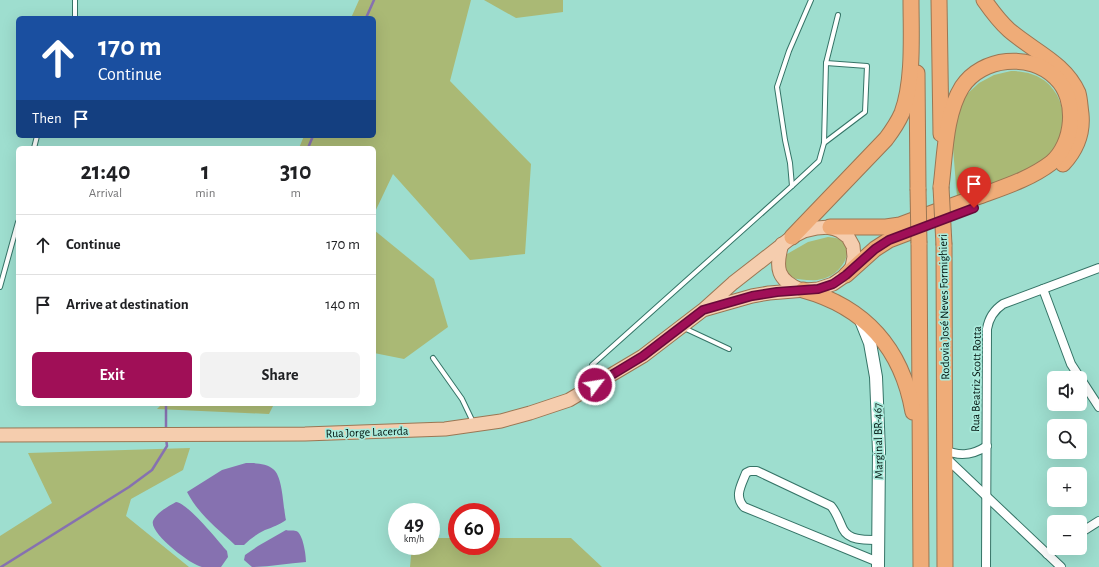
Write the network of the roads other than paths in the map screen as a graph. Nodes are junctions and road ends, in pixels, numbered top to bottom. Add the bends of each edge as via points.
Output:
1 (75, 0) edge
2 (811, 0) edge
3 (911, 0) edge
4 (916, 0) edge
5 (939, 0) edge
6 (984, 0) edge
7 (838, 14) dead end
8 (75, 16) edge
9 (826, 63) junction
10 (824, 143) junction
11 (792, 186) junction
12 (941, 187) junction
13 (830, 227) junction
14 (16, 229) edge
15 (787, 241) junction
16 (1099, 268) edge
17 (846, 275) junction
18 (0, 287) edge
19 (1043, 289) junction
20 (803, 290) junction
21 (703, 310) junction
22 (859, 317) junction
23 (682, 327) junction
24 (729, 348) dead end
25 (433, 358) dead end
26 (595, 385) junction
27 (1099, 407) edge
28 (474, 426) junction
29 (0, 435) edge
30 (987, 446) junction
31 (945, 454) junction
32 (920, 473) junction
33 (986, 496) junction
34 (1099, 520) edge
35 (1087, 528) edge
36 (861, 540) junction
37 (878, 540) junction
38 (1047, 553) edge
39 (860, 555) junction
40 (1049, 555) edge
41 (878, 564) edge
42 (921, 567) edge
43 (945, 567) edge
44 (986, 567) edge
45 (1061, 567) edge

1 - 8 lane
2 - 11 lane via 777,87
3 - 15 highway via 910,64 902,113 886,139
4 - 32 highway, Rodovia José Neves Formighieri, bridge
5 - 12 highway, Rodovia José Neves Formighieri
6 - 17 highway via 1009,30 1062,70 1071,82 1078,94 1081,119 1081,133 1076,146 1059,170 1045,179 1018,192 889,240
7 - 9 lane
9 - 10 lane
9 - 10 lane via 866,66 866,112
10 - 11 lane via 818,163
11 - 26 lane via 592,365
12 - 13 highway via 952,112 962,87 968,80 979,70 1004,62 1031,64 1056,78 1064,89 1071,119 1063,149 1052,162 1010,185 900,225
12 - 31 highway, Rodovia José Neves Formighieri, bridge via 944,245
13 - 15 main road via 804,231
13 - 17 main road via 848,237 853,246 852,267
14 - 18 lane
15 - 20 main road via 778,257 778,267 782,278 790,286
15 - 21 main road, Rua Jorge Lacerda
16 - 19 street
17 - 20 main road via 833,284
19 - 27 street via 1071,364
19 - 30 street, Rua Beatriz Scott Rotta via 1003,304 992,313 987,329
20 - 21 main road, Rua Jorge Lacerda via 752,296
20 - 22 highway via 833,301
21 - 23 main road, Rua Jorge Lacerda
22 - 32 highway via 881,338 904,376 910,394
22 - 37 main road, Marginal BR-467 via 870,343 876,377 879,451
23 - 24 lane
23 - 26 main road, Rua Jorge Lacerda via 643,356
25 - 28 lane via 462,399
26 - 28 main road, Rua Jorge Lacerda via 569,400 501,421
28 - 29 main road, Rua Jorge Lacerda via 445,430 305,434
30 - 31 street via 975,453
30 - 33 street, Rua Beatriz Scott Rotta
31 - 33 street
31 - 43 highway, Rodovia José Neves Formighieri
32 - 42 highway, Rodovia José Neves Formighieri
33 - 38 street
33 - 44 street
34 - 35 street
36 - 37 street
36 - 39 street
36 - 39 street via 849,536 843,530 831,506 757,471 746,473 738,496 744,507
37 - 41 main road, Marginal BR-467
39 - 41 street
40 - 45 street

